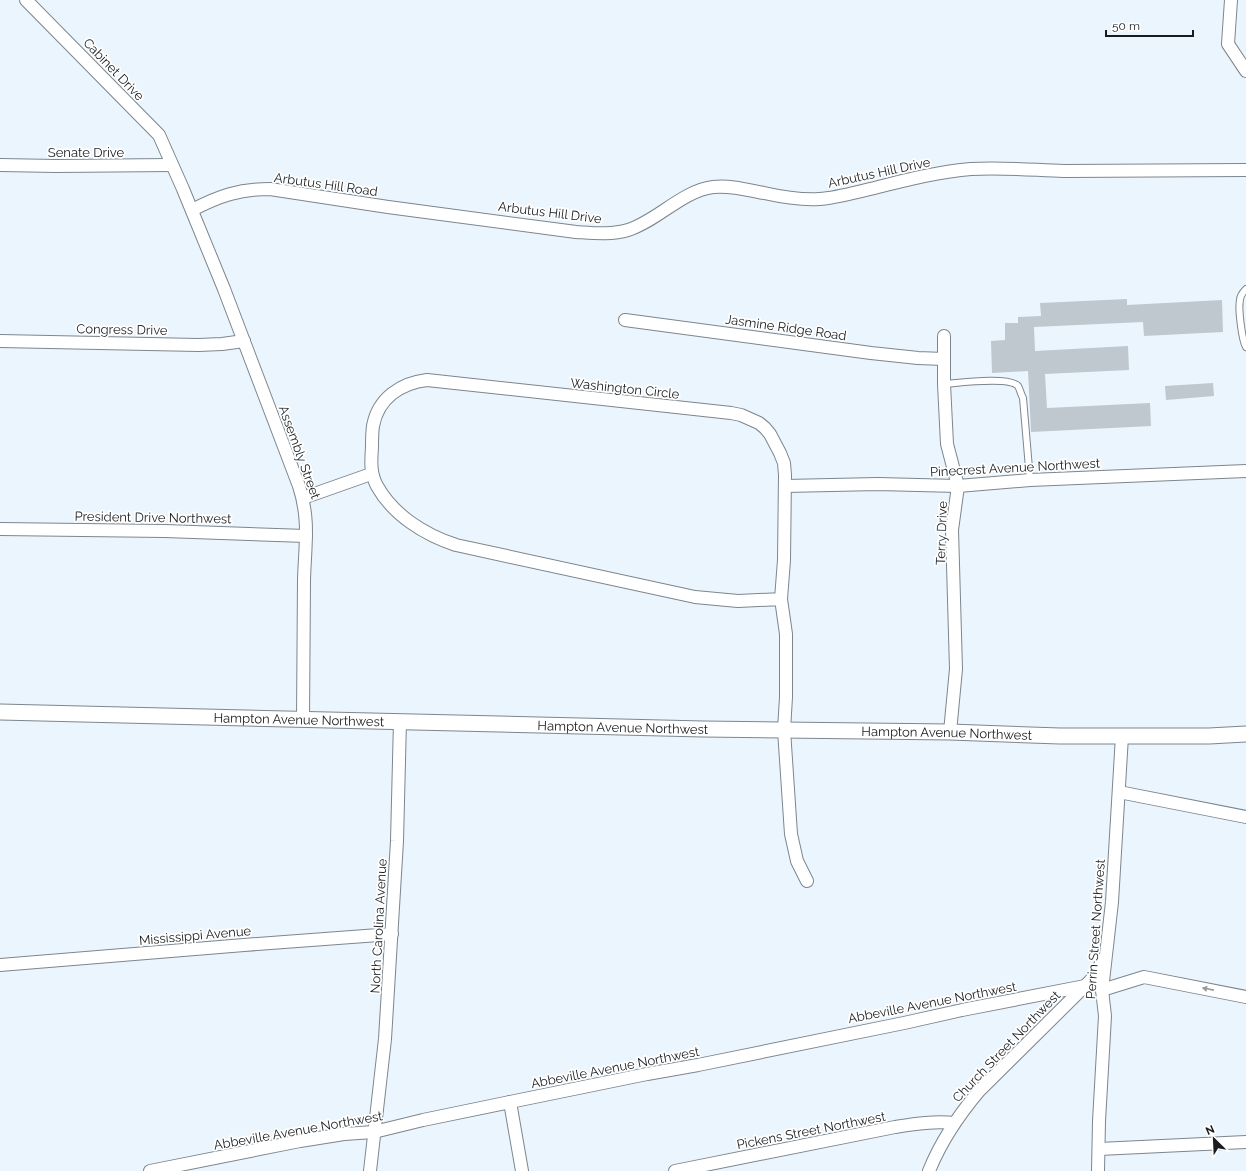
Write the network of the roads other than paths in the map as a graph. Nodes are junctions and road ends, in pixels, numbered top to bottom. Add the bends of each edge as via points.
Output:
1 (26, 0) edge
2 (1230, 0) edge
3 (1246, 71) edge
4 (0, 165) edge
5 (172, 165) junction
6 (1246, 170) edge
7 (192, 210) junction
8 (459, 216) joint
9 (1246, 289) edge
10 (625, 320) dead end
11 (944, 336) dead end
12 (0, 341) edge
13 (244, 341) junction
14 (1246, 348) edge
15 (944, 359) junction
16 (944, 384) junction
17 (1246, 471) edge
18 (372, 474) junction
19 (1030, 480) junction
20 (785, 486) junction
21 (958, 486) junction
22 (303, 498) junction
23 (0, 529) edge
24 (306, 536) junction
25 (781, 599) junction
26 (0, 712) edge
27 (303, 718) junction
28 (400, 721) junction
29 (784, 730) junction
30 (950, 732) junction
31 (1246, 734) edge
32 (1122, 736) junction
33 (1119, 792) junction
34 (1246, 817) edge
35 (807, 881) dead end
36 (392, 934) junction
37 (1107, 943) junction
38 (0, 966) edge
39 (1085, 986) junction
40 (1102, 990) junction
41 (1246, 997) edge
42 (510, 1102) junction
43 (954, 1123) junction
44 (374, 1132) junction
45 (1246, 1142) edge
46 (1099, 1149) junction
47 (150, 1171) edge
48 (370, 1171) edge
49 (522, 1171) edge
50 (675, 1171) edge
51 (929, 1171) edge
52 (1098, 1171) edge

1 - 5 street, Cabinet Drive via 159,135
2 - 3 street via 1228,44
4 - 5 street, Senate Drive
5 - 7 street, Cabinet Drive
6 - 8 street, Arbutus Hill Drive via 971,169 921,177 834,198 817,199 800,199 734,187 713,187 697,192 628,230 605,233 576,232
7 - 8 street, Arbutus Hill Road via 225,195 270,189
7 - 13 street, Assembly Street
9 - 14 lane via 1240,299
10 - 15 street, Jasmine Ridge Road via 872,353
11 - 15 street, Terry Drive
12 - 13 street, Congress Drive via 198,344
13 - 22 street, Assembly Street
15 - 16 street, Terry Drive
16 - 19 lane via 998,381 1010,382 1017,386 1023,398
16 - 21 street, Terry Drive via 947,444
17 - 19 street, Pinecrest Avenue Northwest
18 - 20 street, Washington Circle via 373,426 380,407 399,388 427,380 741,415 759,423 770,434 784,463
18 - 22 street
18 - 25 street, Washington Circle via 384,497 402,515 430,535 456,545 695,597 738,601
19 - 21 street, Pinecrest Avenue Northwest
20 - 21 street, Pinecrest Avenue Northwest
20 - 25 street, Washington Circle
21 - 30 street, Terry Drive via 952,530 956,669
22 - 24 street, Assembly Street
23 - 24 street, President Drive Northwest
24 - 27 street, Assembly Street
25 - 29 street, Washington Circle via 786,634
26 - 27 street, Hampton Avenue Northwest
27 - 28 street, Hampton Avenue Northwest
28 - 29 street, Hampton Avenue Northwest
28 - 36 street, North Carolina Avenue
29 - 30 street, Hampton Avenue Northwest
29 - 35 street, Washington Circle via 791,834 797,861
30 - 32 street, Hampton Avenue Northwest
31 - 32 street, Hampton Avenue Northwest
32 - 33 street, Perrin Street Northwest
33 - 34 street
33 - 37 street, Perrin Street Northwest
36 - 38 street, Mississippi Avenue
36 - 44 street, North Carolina Avenue via 385,1039
37 - 39 street, Church Street Northwest via 1102,963
37 - 40 street, Perrin Street Northwest
39 - 42 street, Abbeville Avenue Northwest
39 - 43 street, Church Street Northwest via 979,1091
41 -> 40 street via 1144,977
40 - 46 street, Perrin Street Northwest via 1105,1016
42 - 44 street, Abbeville Avenue Northwest
42 - 49 street
43 - 50 street, Pickens Street Northwest via 942,1121 902,1126
43 - 51 street, Church Street Northwest
44 - 47 street, Abbeville Avenue Northwest via 300,1141
44 - 48 street, North Carolina Avenue
45 - 46 street
46 - 52 street, Perrin Street Northwest

